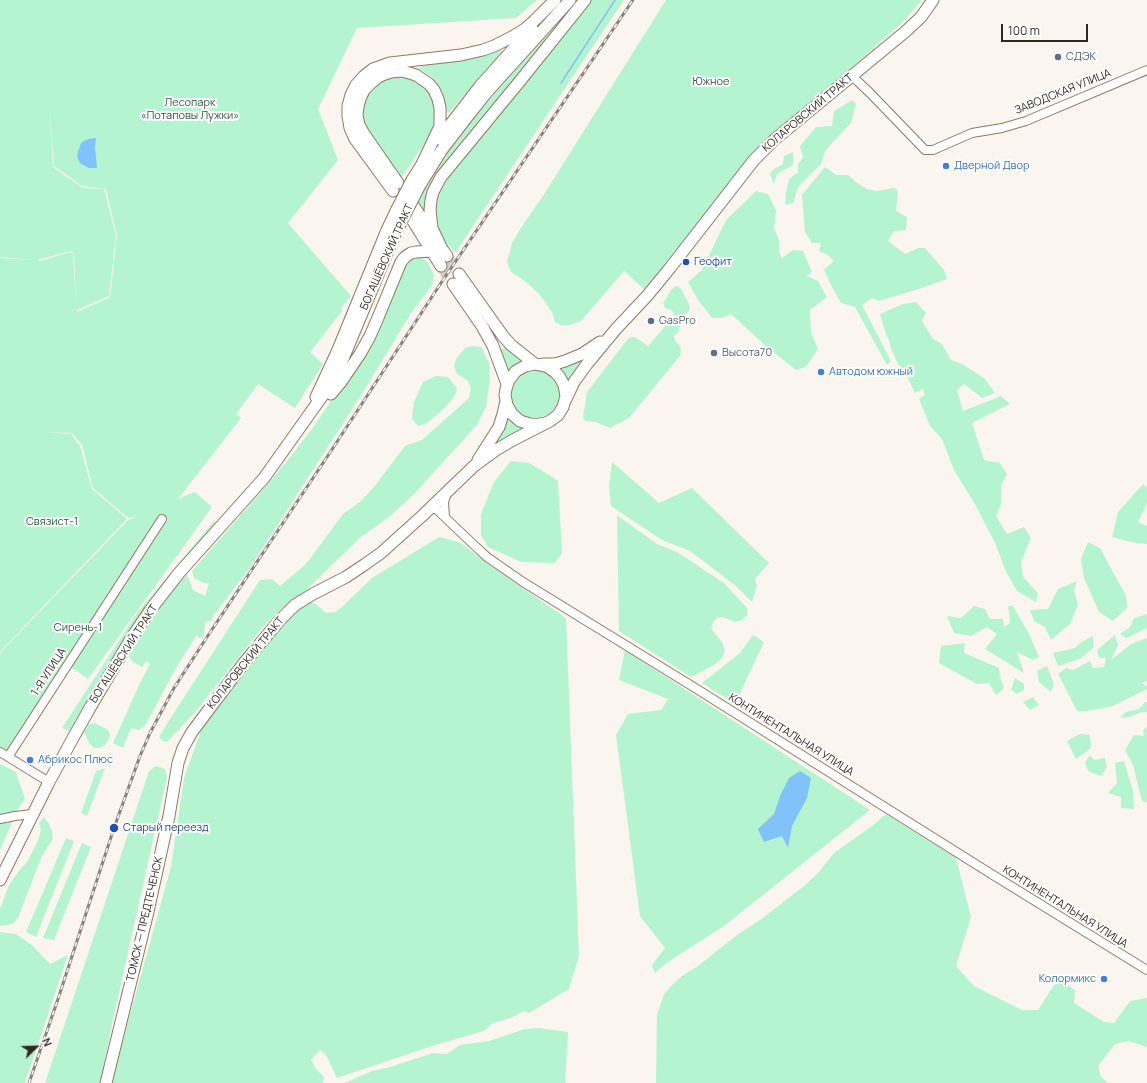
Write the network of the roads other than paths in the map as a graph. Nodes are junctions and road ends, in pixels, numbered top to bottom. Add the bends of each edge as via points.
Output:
1 (555, 0) edge
2 (570, 0) edge
3 (585, 0) edge
4 (933, 0) edge
5 (1147, 70) edge
6 (852, 76) junction
7 (422, 164) junction
8 (416, 182) junction
9 (411, 211) dead end
10 (436, 248) junction
11 (444, 261) tunnel mouth
12 (459, 274) tunnel mouth
13 (453, 284) tunnel mouth
14 (616, 329) junction
15 (538, 364) junction
16 (507, 384) junction
17 (506, 400) junction
18 (565, 401) junction
19 (310, 413) junction
20 (545, 423) junction
21 (474, 466) junction
22 (447, 492) junction
23 (433, 506) junction
24 (422, 516) junction
25 (445, 517) junction
26 (162, 519) dead end
27 (0, 752) edge
28 (180, 754) joint
29 (8, 757) junction
30 (49, 782) junction
31 (33, 814) junction
32 (0, 819) edge
33 (0, 880) edge
34 (1147, 970) edge
35 (106, 1083) edge

1 - 7 main road, БОГАШЁВСКИЙ ТРАКТ via 466,103
1 - 7 main road via 525,29 494,46 461,55 390,63 373,69 356,85 348,106 350,128 362,149 395,187 359,125 357,115 360,98 374,80 391,72 402,71 416,75 429,84 438,99 440,126
2 - 8 main road, БОГАШЁВСКИЙ ТРАКТ via 487,92
3 - 10 main road via 441,177 430,200
4 - 6 main road, КОЛАРОВСКИЙ ТРАКТ via 921,17
5 - 6 street, ЗАВОДСКАЯ УЛИЦА via 1026,121 972,133 933,150 925,150
6 - 14 main road, КОЛАРОВСКИЙ ТРАКТ via 774,140 754,160 670,268
7 - 8 main road, БОГАШЁВСКИЙ ТРАКТ
8 - 19 main road, БОГАШЁВСКИЙ ТРАКТ, bridge via 397,209 391,232
9 - 10 main road
10 - 11 main road
10 - 19 main road via 405,257 360,354 328,398
12 - 15 main road via 503,336 519,352
13 - 16 main road via 494,346
14 - 15 main road, КОЛАРОВСКИЙ ТРАКТ via 597,345 574,358 555,364
14 - 18 main road, КОЛАРОВСКИЙ ТРАКТ via 574,382
15 - 16 main road via 525,366 516,371
15 - 18 main road via 551,368 559,376 566,390
16 - 17 main road
17 - 20 main road via 512,414 520,421 535,425
17 - 21 main road via 499,427
18 - 20 main road via 558,415
19 - 30 main road, БОГАШЁВСКИЙ ТРАКТ via 264,478 179,573 145,618 91,706
20 - 21 main road via 496,450
21 - 22 main road, КОЛАРОВСКИЙ ТРАКТ
22 - 23 main road, КОЛАРОВСКИЙ ТРАКТ
22 - 25 street via 444,502
23 - 24 main road, КОЛАРОВСКИЙ ТРАКТ
23 - 25 street, КОНТИНЕНТАЛЬНАЯ УЛИЦА
24 - 25 street
24 - 28 main road, КОЛАРОВСКИЙ ТРАКТ via 381,553 286,613 197,724
25 - 34 street, КОНТИНЕНТАЛЬНАЯ УЛИЦА via 487,557 523,582
26 - 29 street, 1-Я УЛИЦА
27 - 29 street
28 - 35 main road, ТОМСК — ПРЕДТЕЧЕНСК via 147,916
29 - 30 street
30 - 31 main road, БОГАШЁВСКИЙ ТРАКТ
31 - 32 street
31 - 33 main road, БОГАШЁВСКИЙ ТРАКТ

